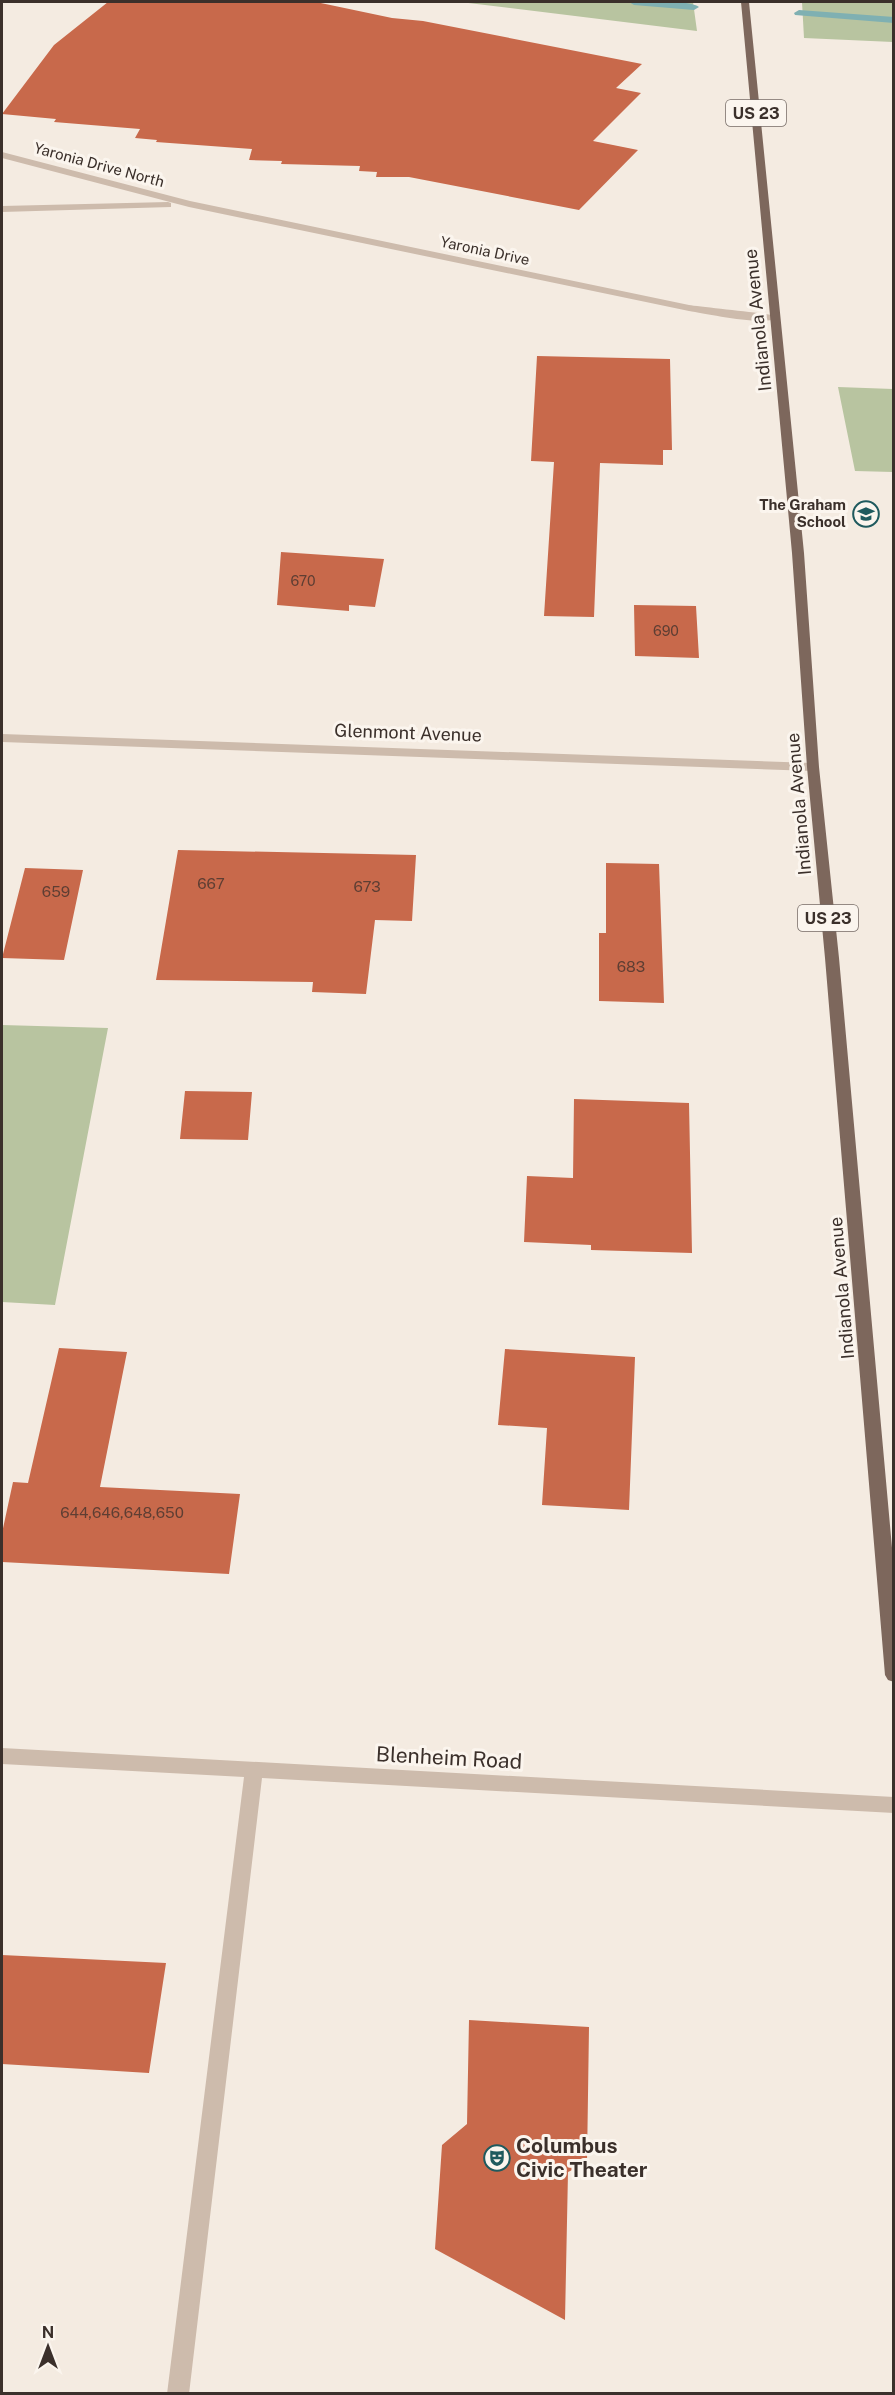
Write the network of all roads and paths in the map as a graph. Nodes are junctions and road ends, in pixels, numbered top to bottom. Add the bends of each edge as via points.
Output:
1 (745, 2) edge
2 (2, 155) edge
3 (189, 204) junction
4 (2, 209) edge
5 (776, 317) junction
6 (2, 738) edge
7 (813, 767) junction
8 (894, 1675) edge
9 (2, 1756) edge
10 (254, 1769) junction
11 (894, 1805) edge
12 (178, 2394) edge

1 - 5 main road, Indianola Avenue / US 23
2 - 3 street, Yaronia Drive North
3 - 4 street
3 - 5 street, Yaronia Drive via 689,308
5 - 7 main road, Indianola Avenue / US 23
6 - 7 street, Glenmont Avenue
7 - 8 main road, Indianola Avenue / US 23
9 - 10 street, Blenheim Road
10 - 11 street, Blenheim Road
10 - 12 street

